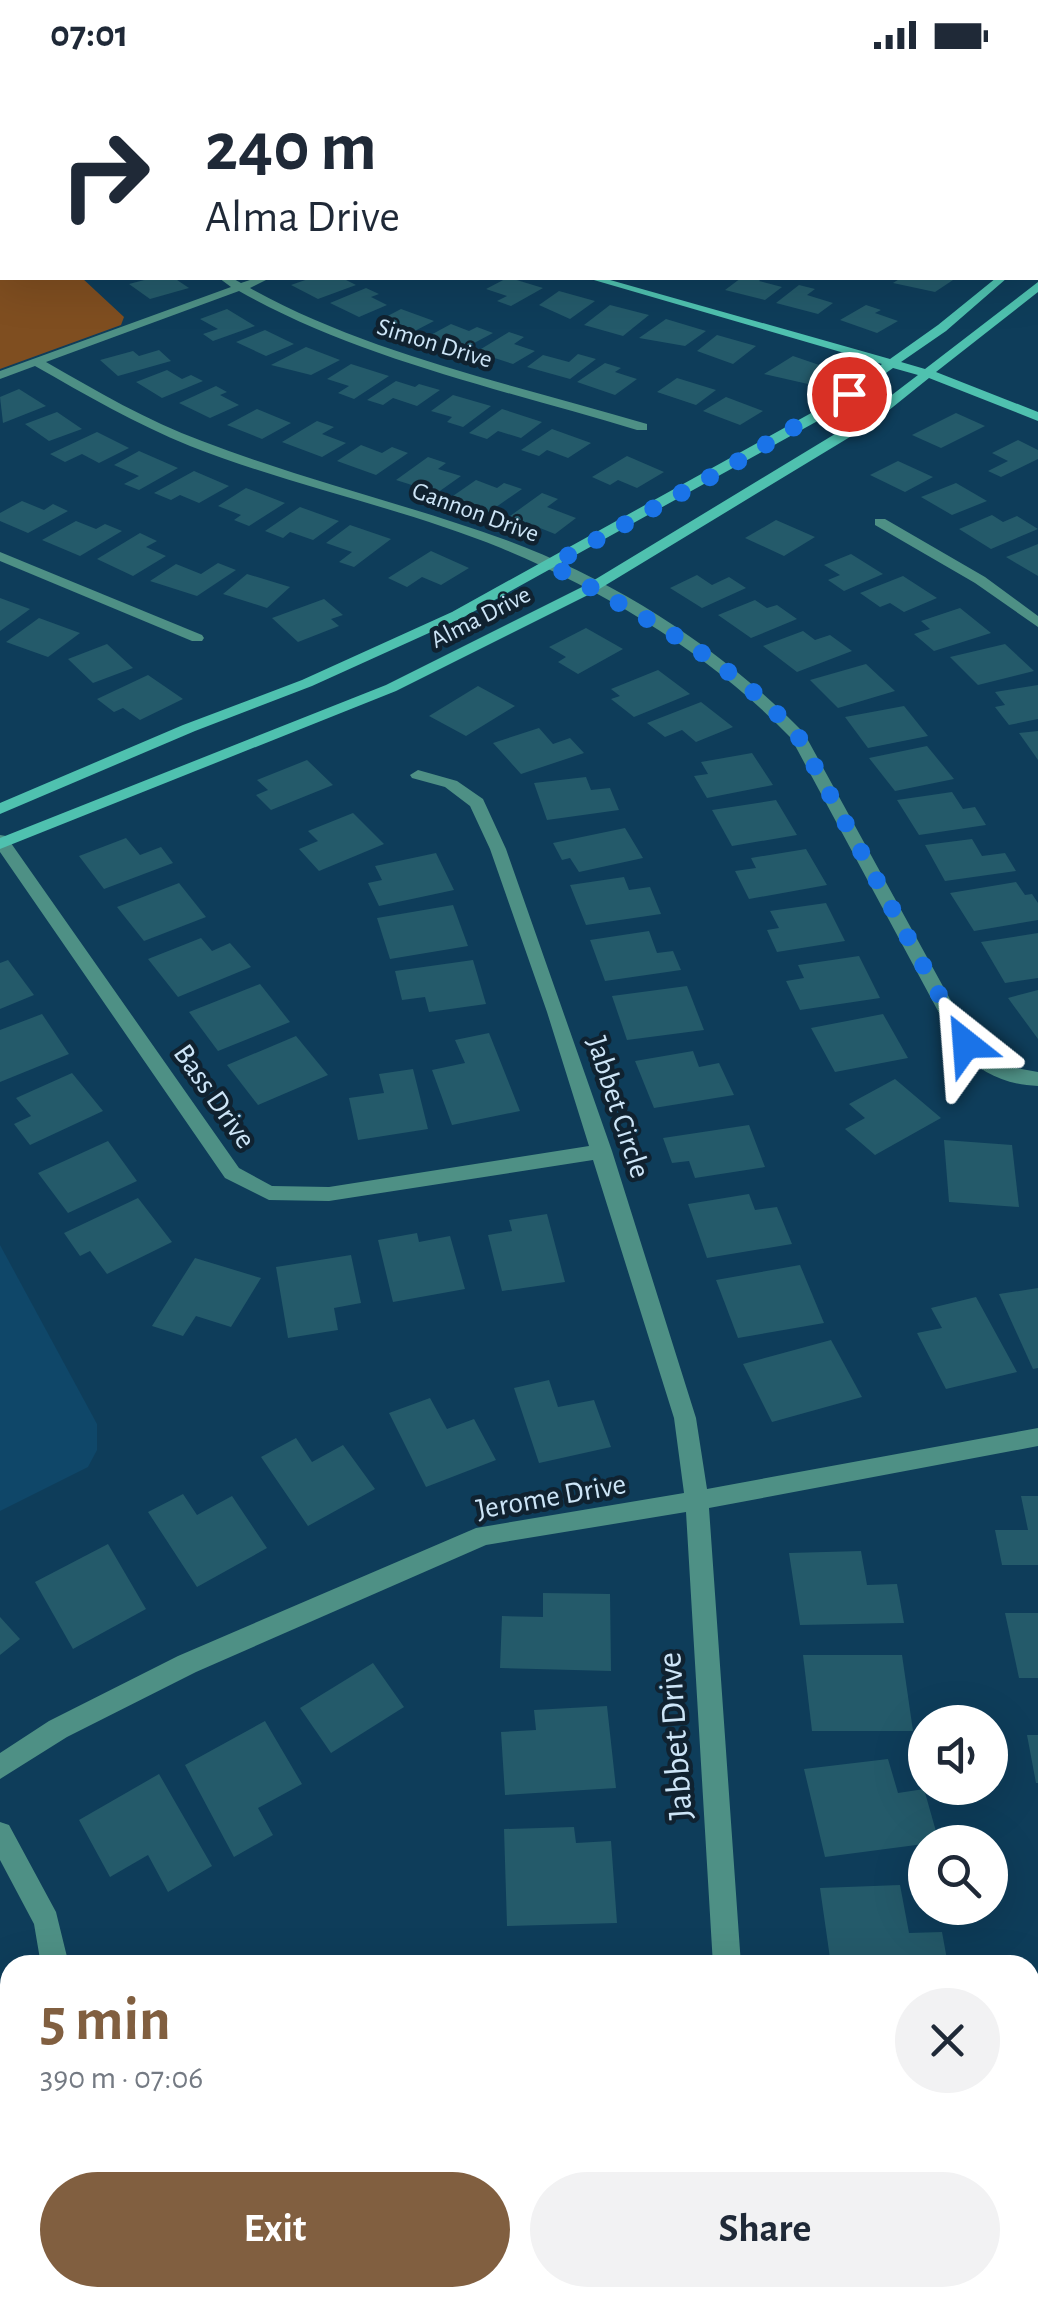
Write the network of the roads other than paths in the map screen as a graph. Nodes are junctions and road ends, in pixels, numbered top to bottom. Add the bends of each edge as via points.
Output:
1 (227, 280) edge
2 (258, 280) edge
3 (599, 280) edge
4 (999, 280) edge
5 (1038, 286) edge
6 (239, 287) junction
7 (36, 362) junction
8 (893, 363) junction
9 (929, 374) junction
10 (0, 375) edge
11 (1038, 417) edge
12 (642, 427) dead end
13 (880, 522) dead end
14 (0, 556) edge
15 (551, 565) junction
16 (591, 588) junction
17 (1038, 623) edge
18 (197, 638) dead end
19 (418, 775) dead end
20 (0, 809) edge
21 (1, 842) edge
22 (1038, 1079) edge
23 (602, 1152) junction
24 (1038, 1438) edge
25 (697, 1501) junction
26 (0, 1767) edge
27 (0, 1834) edge
28 (53, 1955) edge
29 (726, 1955) edge

1 - 6 street, Simon Drive
2 - 6 street
3 - 8 main road
4 - 8 main road, Alma Drive
5 - 9 main road, Alma Drive
6 - 7 street
6 - 12 street, Simon Drive via 351,340
7 - 10 street
7 - 15 street, Gannon Drive via 197,444
8 - 9 main road
8 - 15 main road, Alma Drive via 818,414
9 - 11 main road
9 - 16 main road, Alma Drive via 800,464
13 - 17 street
14 - 18 street
15 - 16 street, Gannon Drive
15 - 20 main road, Alma Drive via 458,616
16 - 21 main road, Alma Drive via 391,688
16 - 22 street, Gannon Drive via 698,648 763,697 798,736 966,1044 1002,1074
19 - 23 street, Jabbet Circle via 451,784 477,802
21 - 23 street, Bass Drive via 232,1174 268,1194 329,1194
23 - 25 street, Jabbet Circle via 686,1418
24 - 25 street, Jerome Drive
25 - 26 street, Jerome Drive via 484,1536 187,1664 58,1728
25 - 29 street, Jabbet Drive
27 - 28 street via 47,1921

